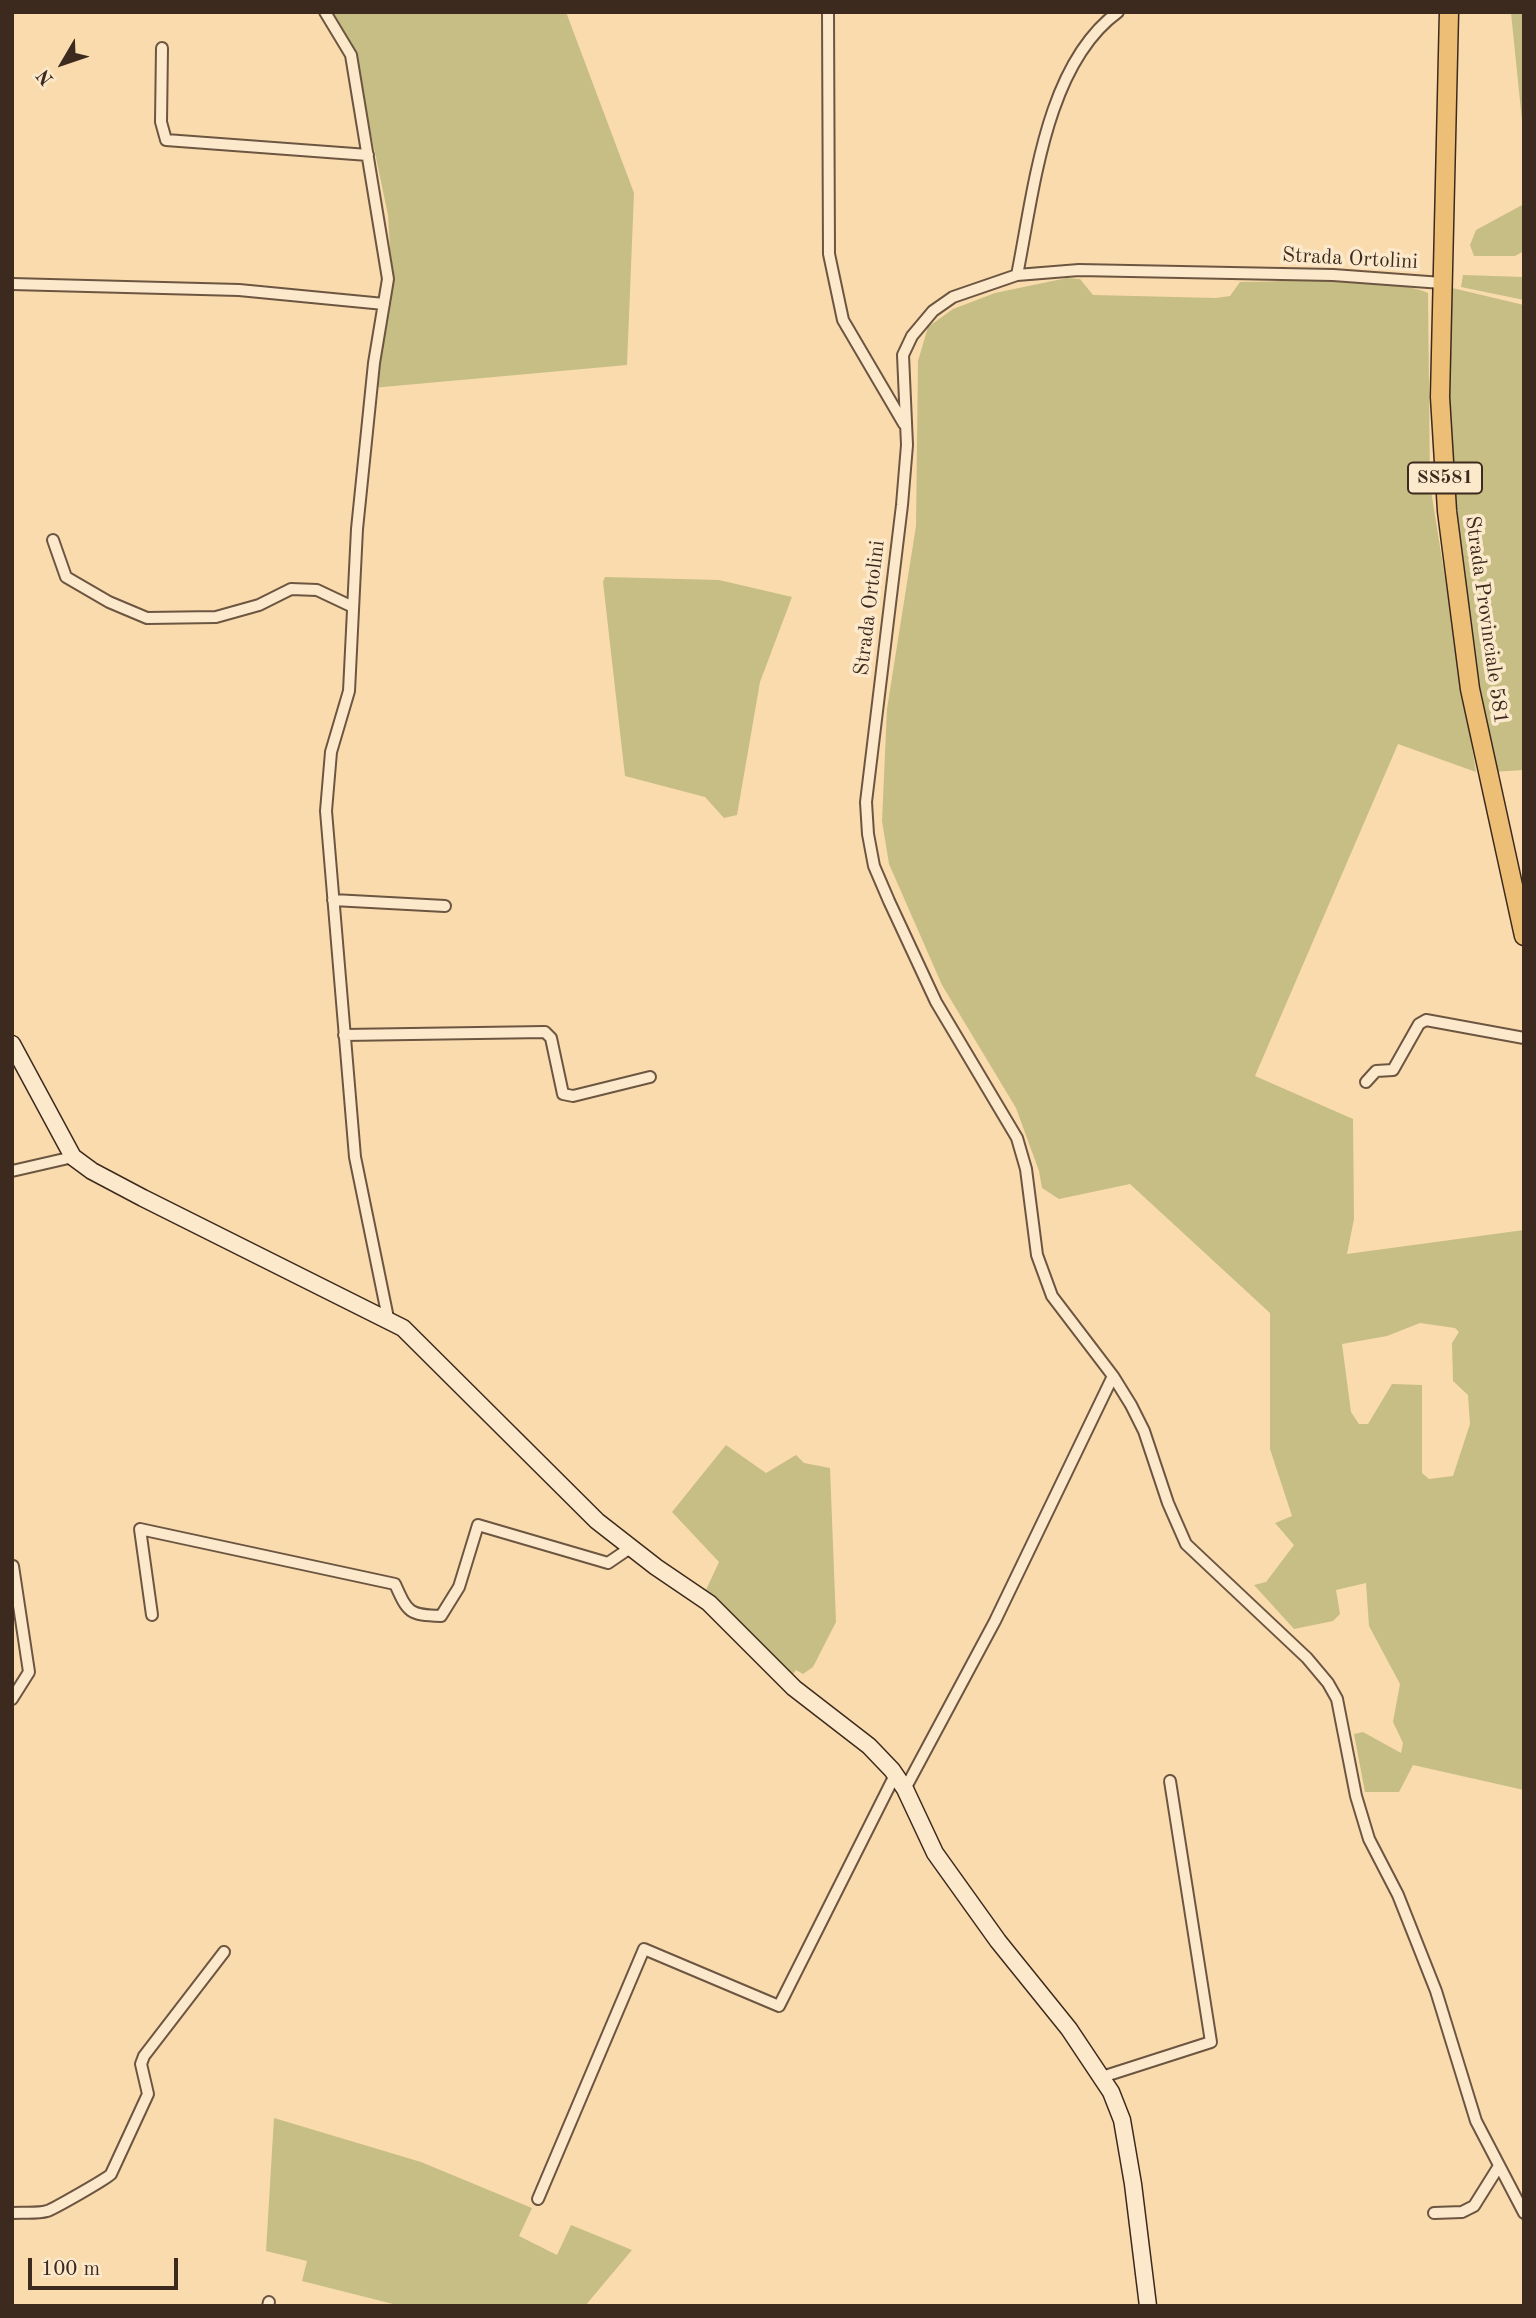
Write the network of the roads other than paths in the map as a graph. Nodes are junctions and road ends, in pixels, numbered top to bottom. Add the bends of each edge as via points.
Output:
1 (325, 12) edge
2 (828, 12) edge
3 (1118, 12) edge
4 (1449, 12) edge
5 (162, 48) dead end
6 (368, 155) junction
7 (1017, 275) junction
8 (1442, 283) junction
9 (12, 284) edge
10 (384, 304) junction
11 (905, 426) junction
12 (53, 540) dead end
13 (353, 607) junction
14 (333, 900) junction
15 (445, 906) dead end
16 (1524, 936) edge
17 (345, 1035) junction
18 (1524, 1038) edge
19 (12, 1044) edge
20 (650, 1077) dead end
21 (1366, 1082) dead end
22 (73, 1157) junction
23 (12, 1171) edge
24 (388, 1318) junction
25 (1113, 1376) junction
26 (629, 1548) junction
27 (13, 1566) edge
28 (152, 1615) dead end
29 (12, 1699) edge
30 (895, 1775) junction
31 (1170, 1781) dead end
32 (905, 1789) junction
33 (224, 1952) dead end
34 (1102, 2077) junction
35 (1499, 2166) junction
36 (538, 2199) dead end
37 (12, 2213) edge
38 (1434, 2213) dead end
39 (1524, 2214) edge
40 (1148, 2306) edge

1 - 6 street via 351,55
2 - 11 street via 829,254 844,320
3 - 7 street via 1095,32 1058,92
4 - 8 main road, Strada Provinciale 581 / SS581
5 - 6 street via 161,122 166,140
6 - 10 street via 388,279
7 - 8 street, Strada Ortolini via 1079,270 1333,275
7 - 11 street, Strada Ortolini via 953,297 918,327 903,355
8 - 16 main road, Strada Provinciale 581 / SS581 via 1440,397 1447,511 1470,689
9 - 10 street via 239,290
10 - 13 street
11 - 25 street, Strada Ortolini via 902,505 866,802 874,866 936,1002 1017,1138 1046,1285
12 - 13 street via 66,577 147,618 216,617 259,605 291,589 317,590
13 - 14 street via 349,691 331,752 326,811
14 - 15 street
14 - 17 street
17 - 20 street via 545,1032 551,1038 563,1094 573,1096
17 - 24 street via 355,1157
18 - 21 street via 1426,1020 1419,1024 1393,1070 1376,1071
19 - 22 main road
22 - 23 street
22 - 24 main road via 317,1287
24 - 26 main road via 430,1354 548,1476
25 - 32 street via 995,1621
25 - 35 street, Strada Ortolini via 1144,1431 1186,1544 1307,1658 1337,1699 1369,1839 1413,1932 1436,1991 1466,2097
26 - 28 street via 608,1563 478,1525 460,1587 441,1616 417,1615 406,1609 395,1584 140,1529
26 - 30 main road via 709,1603 794,1688 869,1746
27 - 29 street via 29,1672
30 - 32 main road
30 - 36 street via 779,2006 644,1949
31 - 34 street via 1211,2042
32 - 34 main road via 935,1853
33 - 37 street via 144,2056 141,2064 148,2094 111,2174 48,2211
34 - 40 main road via 1122,2120
35 - 38 street via 1474,2206 1462,2213
35 - 39 street, Strada Ortolini

